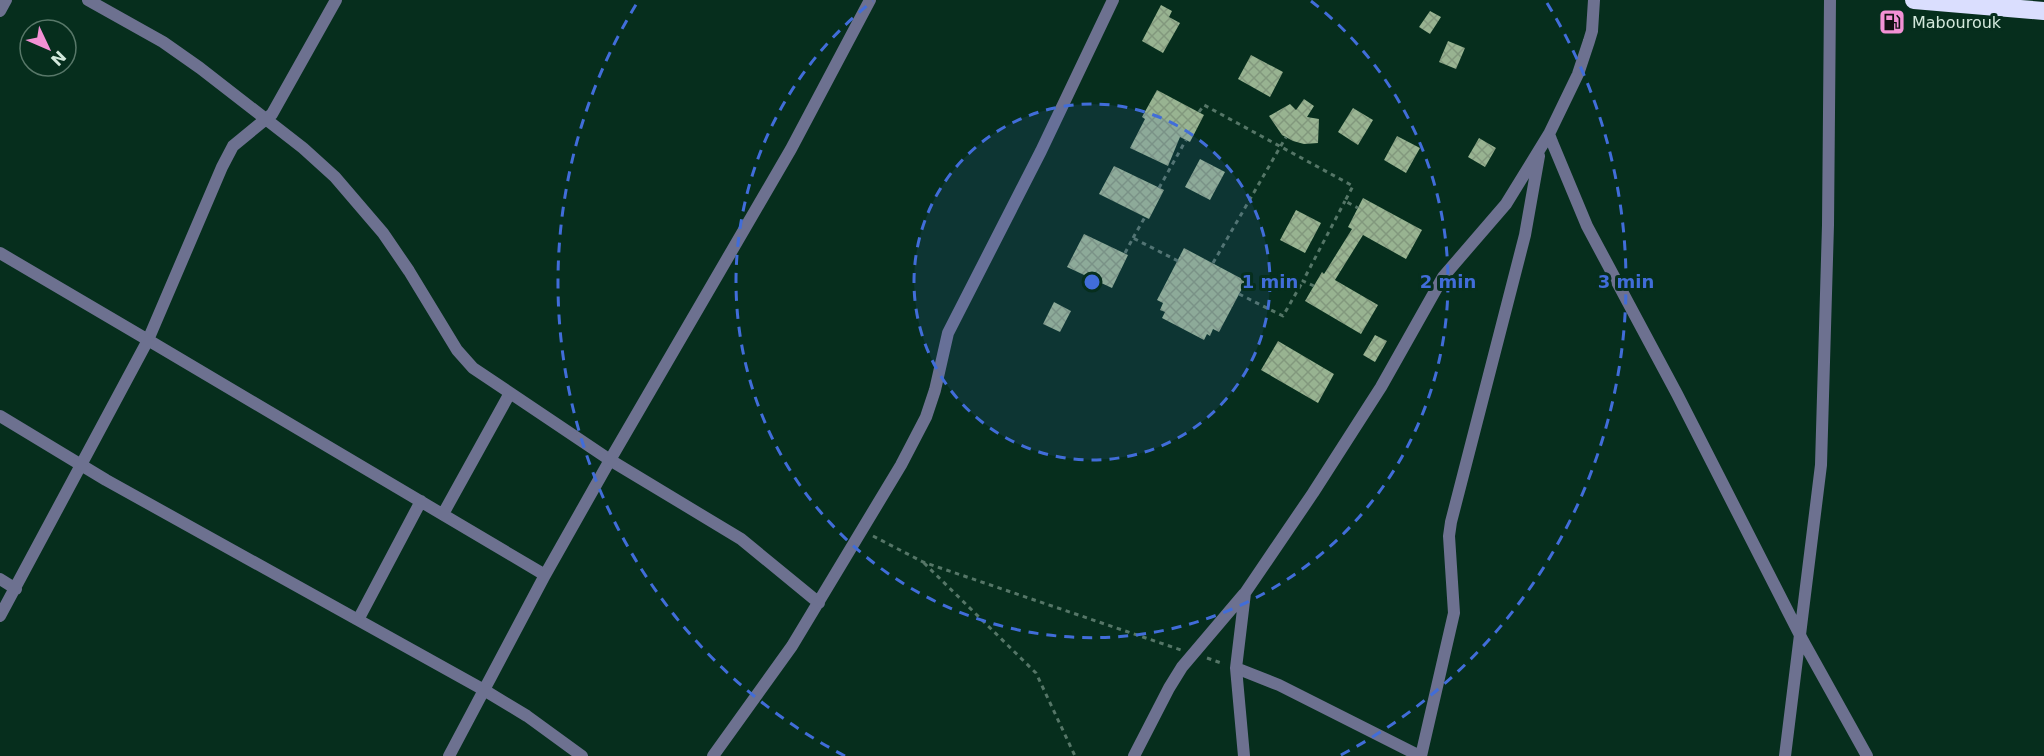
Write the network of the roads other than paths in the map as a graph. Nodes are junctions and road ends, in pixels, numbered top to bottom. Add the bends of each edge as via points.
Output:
1 (6, 0) edge
2 (88, 0) edge
3 (336, 0) edge
4 (870, 0) edge
5 (1113, 0) edge
6 (1594, 0) edge
7 (1830, 0) edge
8 (1914, 0) edge
9 (2044, 10) edge
10 (0, 11) edge
11 (267, 120) junction
12 (1549, 134) junction
13 (1540, 149) junction
14 (0, 253) edge
15 (148, 340) junction
16 (510, 393) junction
17 (0, 416) edge
18 (610, 459) junction
19 (80, 465) junction
20 (421, 501) junction
21 (443, 514) junction
22 (545, 575) junction
23 (0, 579) edge
24 (16, 589) junction
25 (1245, 593) junction
26 (819, 603) junction
27 (0, 616) edge
28 (358, 620) junction
29 (1801, 636) junction
30 (1236, 668) junction
31 (484, 690) junction
32 (449, 756) edge
33 (582, 756) edge
34 (713, 756) edge
35 (1134, 756) edge
36 (1244, 756) edge
37 (1421, 756) edge
38 (1785, 756) edge
39 (1867, 756) edge

1 - 10 street
2 - 11 street via 163,42
3 - 11 street
4 - 18 street via 791,149
5 - 26 street via 948,333 926,417
6 - 12 street via 1590,41
7 - 29 street via 1821,465
8 - 9 highway
11 - 15 street via 233,146
11 - 16 street via 347,189 409,270 457,350 473,368
12 - 13 street
12 - 29 street via 1587,226
13 - 25 street via 1506,204 1443,277 1381,387
13 - 37 street via 1525,235 1451,522 1454,613
14 - 15 street
15 - 19 street
15 - 20 street
16 - 18 street
16 - 21 street
17 - 19 street
18 - 22 street
18 - 26 street via 741,539
19 - 24 street
19 - 28 street
20 - 21 street
20 - 28 street
21 - 22 street
22 - 31 street
23 - 24 street
24 - 27 street
25 - 30 street
25 - 35 street via 1192,653 1168,688
26 - 34 street via 770,679
28 - 31 street
29 - 38 street
29 - 39 street
30 - 36 street
30 - 37 street via 1279,685
31 - 32 street
31 - 33 street

